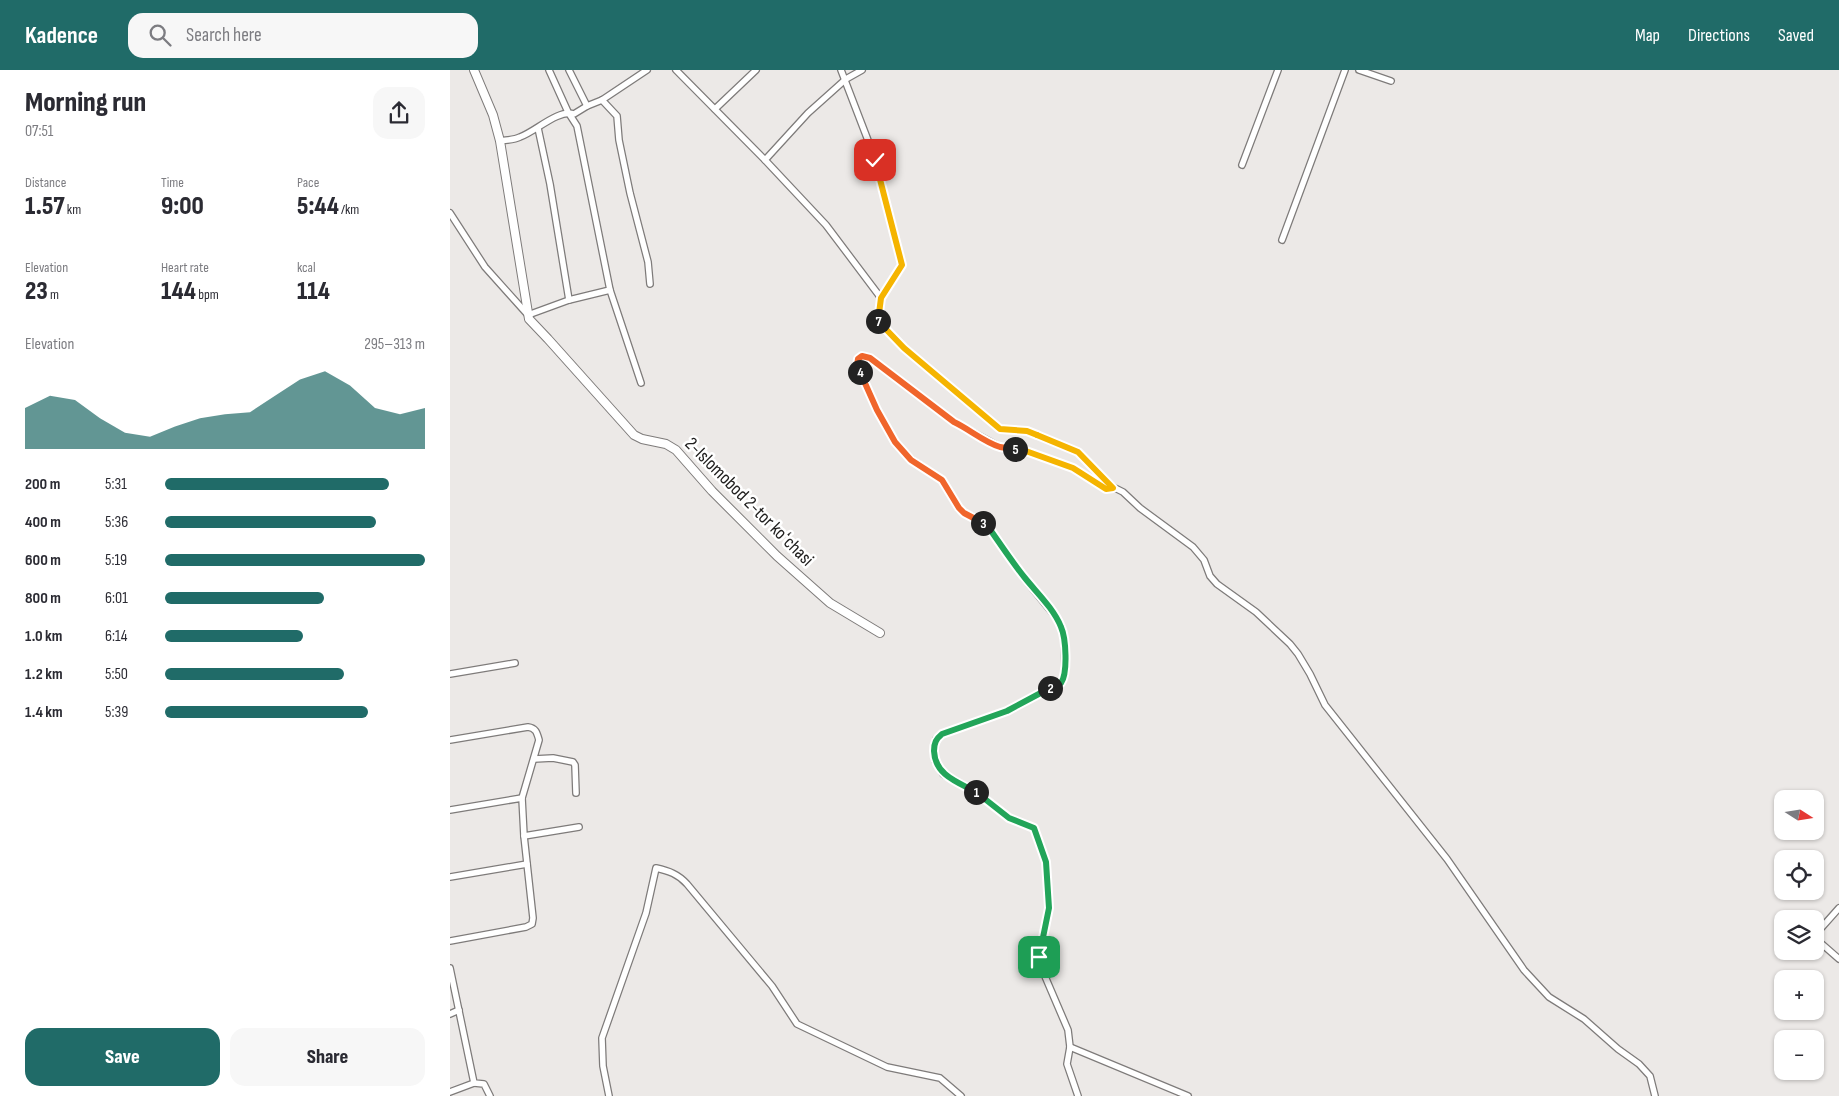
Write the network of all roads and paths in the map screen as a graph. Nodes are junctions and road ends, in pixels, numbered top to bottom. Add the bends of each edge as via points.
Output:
1 (474, 70) edge
2 (549, 70) edge
3 (569, 70) edge
4 (647, 70) edge
5 (676, 70) edge
6 (756, 70) edge
7 (841, 70) edge
8 (862, 70) edge
9 (1278, 70) edge
10 (1345, 70) edge
11 (1359, 70) edge
12 (846, 79) junction
13 (1391, 81) dead end
14 (602, 100) junction
15 (587, 106) junction
16 (715, 109) junction
17 (568, 112) junction
18 (538, 128) junction
19 (500, 141) junction
20 (765, 160) junction
21 (1242, 165) dead end
22 (450, 213) edge
23 (1282, 240) dead end
24 (650, 284) dead end
25 (610, 290) junction
26 (881, 298) junction
27 (569, 300) junction
28 (528, 314) junction
29 (641, 383) dead end
30 (1113, 488) junction
31 (880, 633) dead end
32 (515, 663) dead end
33 (450, 674) edge
34 (450, 740) edge
35 (534, 759) junction
36 (576, 793) dead end
37 (522, 798) junction
38 (450, 810) edge
39 (579, 827) dead end
40 (524, 836) junction
41 (527, 864) junction
42 (450, 877) edge
43 (1839, 908) edge
44 (1824, 926) edge
45 (450, 941) edge
46 (1824, 945) edge
47 (1839, 959) edge
48 (450, 968) edge
49 (459, 1010) junction
50 (450, 1014) edge
51 (1070, 1047) junction
52 (474, 1083) junction
53 (450, 1092) edge
54 (490, 1096) edge
55 (609, 1096) edge
56 (961, 1096) edge
57 (1078, 1096) edge
58 (1188, 1096) edge
59 (1655, 1096) edge

1 - 19 street, 2-Islomobod 2-tor koʻchasi
2 - 17 street
3 - 15 street
4 - 14 street
5 - 16 street
6 - 16 street
7 - 12 street
8 - 12 street
9 - 21 street
10 - 23 street
11 - 13 street
12 - 20 street via 808,113
12 - 26 street via 875,160 902,265
14 - 15 street
14 - 24 street via 617,116 624,166 648,262
15 - 17 street via 574,114
16 - 20 street
17 - 18 street
17 - 25 street via 577,126
18 - 19 street via 519,138
18 - 27 street
19 - 28 street, 2-Islomobod 2-tor koʻchasi
20 - 26 street via 826,225
22 - 28 street via 485,267
25 - 27 street
25 - 29 street
26 - 30 street via 878,321 904,348 1000,429 1027,431 1078,452
27 - 28 street
28 - 31 street, 2-Islomobod 2-tor koʻchasi via 529,319 634,435 676,450 776,556 830,603
30 - 51 street via 1106,489 1073,468 1023,450 991,443 954,422 870,358 862,356 858,359 857,365 877,410 895,442 911,460 942,480 964,513 989,528 1061,626 1065,672 1061,683 1007,711 942,734 934,747 935,761 943,774 981,794 1009,818 1034,828 1046,862 1049,908 1039,957 1068,1030
30 - 59 street via 1123,492 1193,547 1217,584 1256,612 1290,644 1325,705 1447,859 1524,970 1549,997 1584,1019 1639,1064 1650,1076
32 - 33 street
34 - 35 street via 533,728 539,740
35 - 36 street via 574,762
35 - 37 street
37 - 38 street
37 - 40 street
39 - 40 street
40 - 41 street
41 - 42 street
41 - 45 street via 533,918 530,926
43 - 44 street
46 - 47 street
48 - 49 street
49 - 50 street
49 - 52 street
51 - 57 street via 1067,1064
51 - 58 street
52 - 53 street
52 - 54 street via 484,1084
55 - 56 street via 602,1038 646,913 656,868 671,872 687,884 772,986 798,1024 887,1067 940,1078

